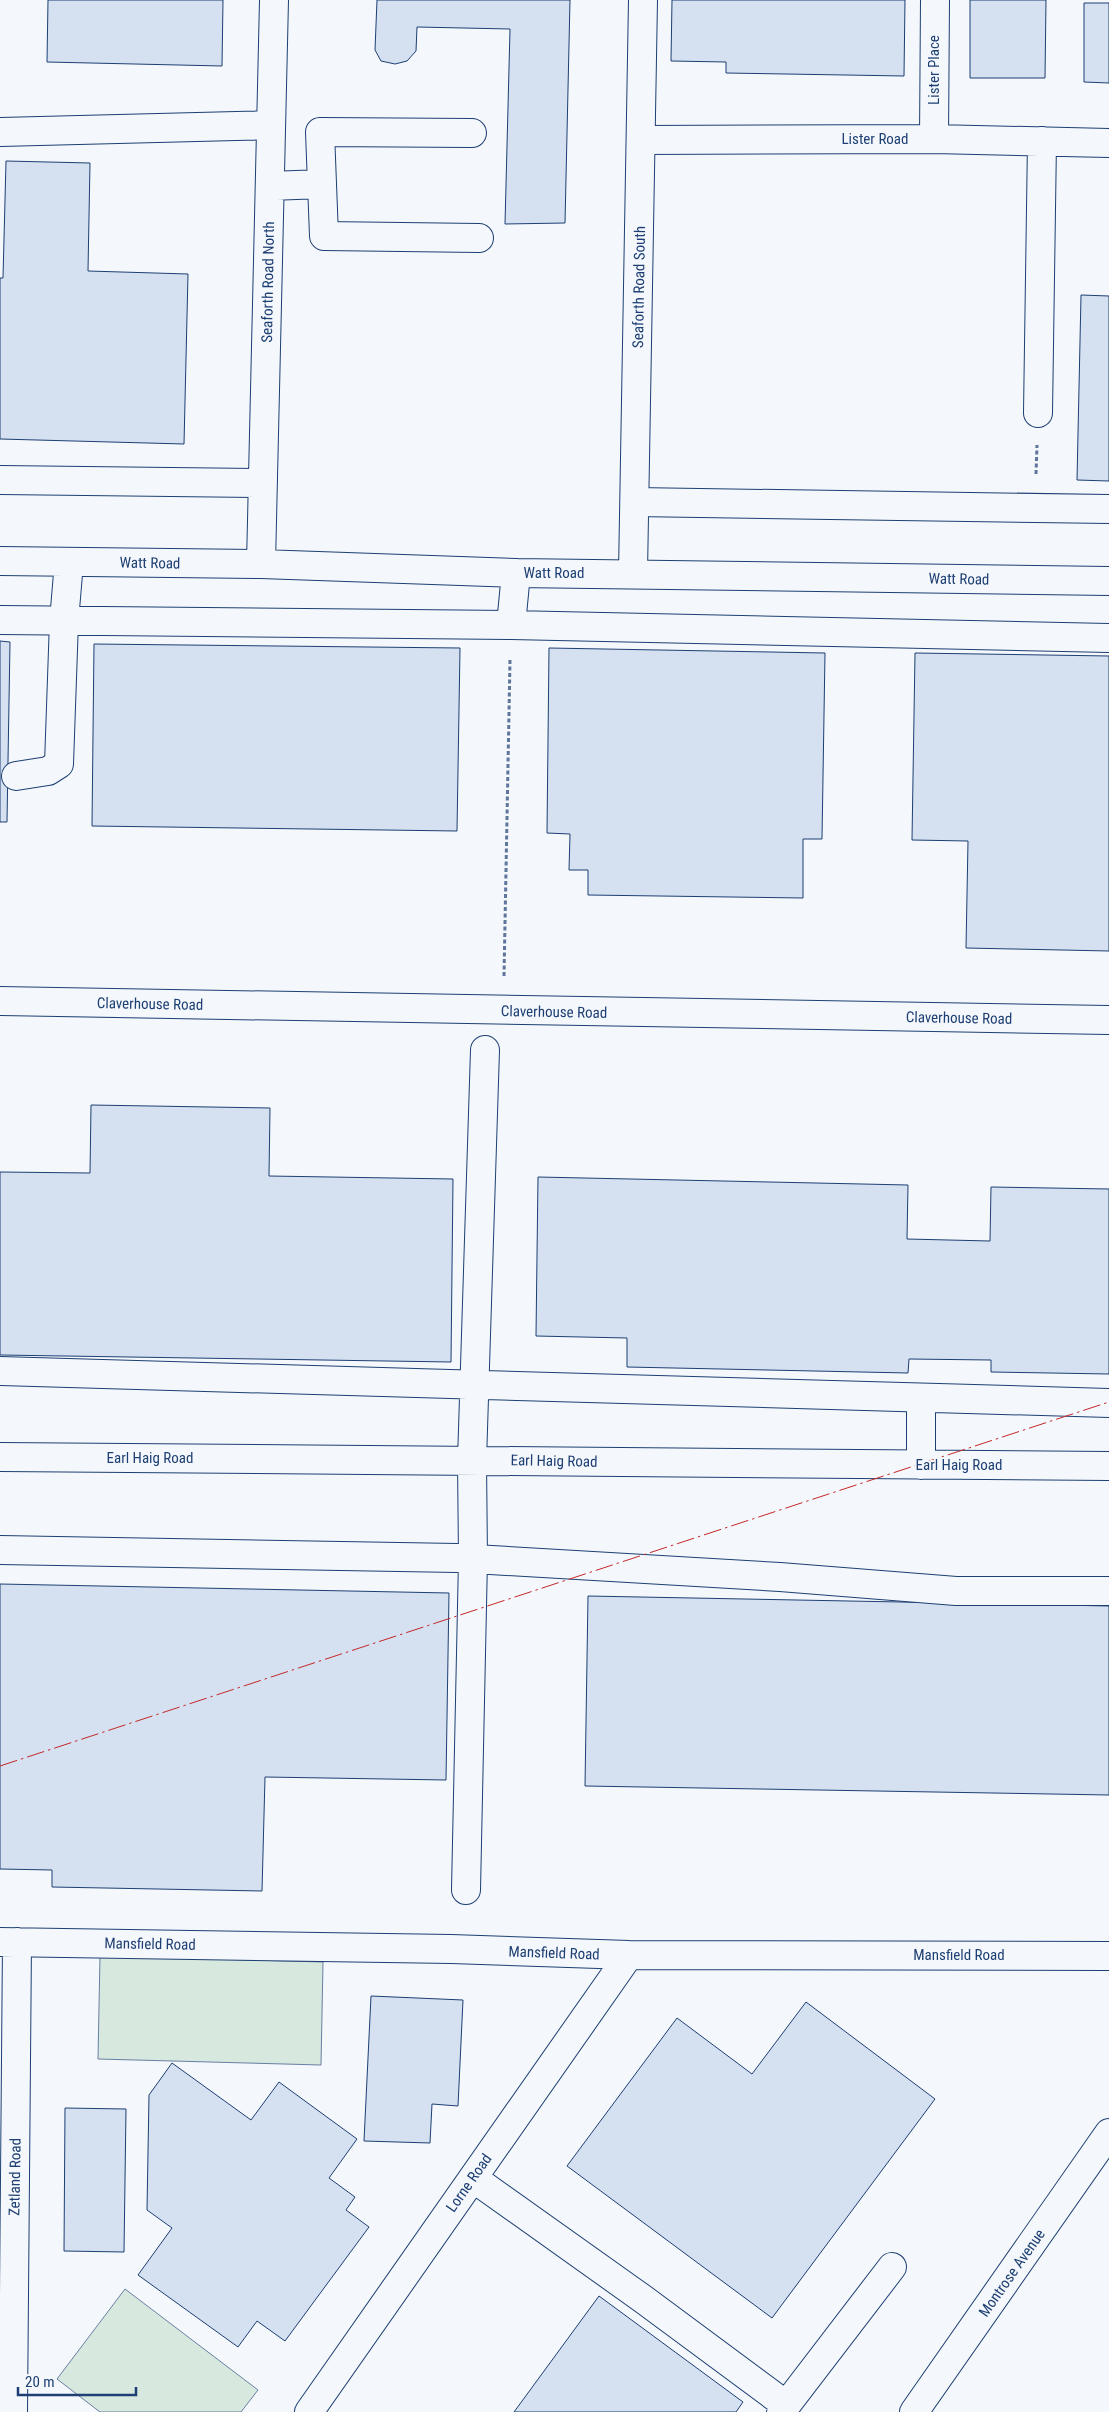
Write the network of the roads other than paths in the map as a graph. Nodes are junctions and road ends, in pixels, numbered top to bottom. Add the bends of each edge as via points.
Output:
1 (274, 0) edge
2 (643, 0) edge
3 (934, 0) edge
4 (271, 125) junction
5 (0, 132) edge
6 (472, 133) dead end
7 (934, 139) junction
8 (641, 140) junction
9 (1042, 141) junction
10 (1109, 142) edge
11 (322, 184) junction
12 (270, 186) junction
13 (479, 238) dead end
14 (1038, 413) road end
15 (0, 480) edge
16 (263, 484) junction
17 (635, 502) junction
18 (1109, 509) edge
19 (0, 561) edge
20 (70, 562) junction
21 (261, 564) junction
22 (516, 573) junction
23 (633, 573) junction
24 (1109, 581) edge
25 (0, 620) edge
26 (64, 621) junction
27 (511, 625) junction
28 (1109, 638) edge
29 (16, 776) dead end
30 (0, 1001) edge
31 (1109, 1020) edge
32 (484, 1050) dead end
33 (0, 1371) edge
34 (474, 1384) junction
35 (921, 1398) junction
36 (1109, 1403) edge
37 (0, 1457) edge
38 (472, 1461) junction
39 (921, 1464) junction
40 (1109, 1466) edge
41 (0, 1550) edge
42 (473, 1558) junction
43 (1109, 1592) edge
44 (466, 1890) dead end
45 (9, 1942) edge
46 (629, 1955) junction
47 (1109, 1956) edge
48 (1109, 2133) edge
49 (473, 2178) junction
50 (892, 2267) dead end
51 (784, 2409) edge
52 (13, 2412) edge
53 (309, 2412) edge
54 (914, 2412) edge

1 - 4 street, Seaforth Road North
2 - 8 street, Seaforth Road South
3 - 7 street, Lister Place
4 - 5 street
4 - 12 street, Seaforth Road North
6 - 11 street via 320,132
7 - 8 street, Lister Road
7 - 9 street, Lister Road
8 - 17 street, Seaforth Road South
9 - 10 street, Lister Road
9 - 14 street
11 - 12 street
11 - 13 street via 324,236
12 - 16 street, Seaforth Road North
15 - 16 street
16 - 21 street, Seaforth Road North
17 - 18 street
17 - 23 street, Seaforth Road South
19 - 20 street, Watt Road
20 - 21 street, Watt Road
20 - 26 street
21 - 22 street, Watt Road
22 - 23 street, Watt Road
22 - 27 street
23 - 24 street, Watt Road
25 - 26 street
26 - 27 street
26 - 29 street via 59,764 48,772
27 - 28 street
30 - 31 street, Claverhouse Road
32 - 34 street
33 - 34 street
34 - 35 street
34 - 38 street
35 - 36 street
35 - 39 street
37 - 38 street, Earl Haig Road
38 - 39 street, Earl Haig Road
38 - 42 street
39 - 40 street, Earl Haig Road
41 - 42 street
42 - 43 street via 956,1591
42 - 44 street
45 - 46 street, Mansfield Road
45 - 52 street, Zetland Road
46 - 47 street, Mansfield Road
46 - 49 street, Lorne Road
48 - 54 street, Montrose Avenue
49 - 51 street via 643,2299
49 - 53 street, Lorne Road
50 - 51 street

